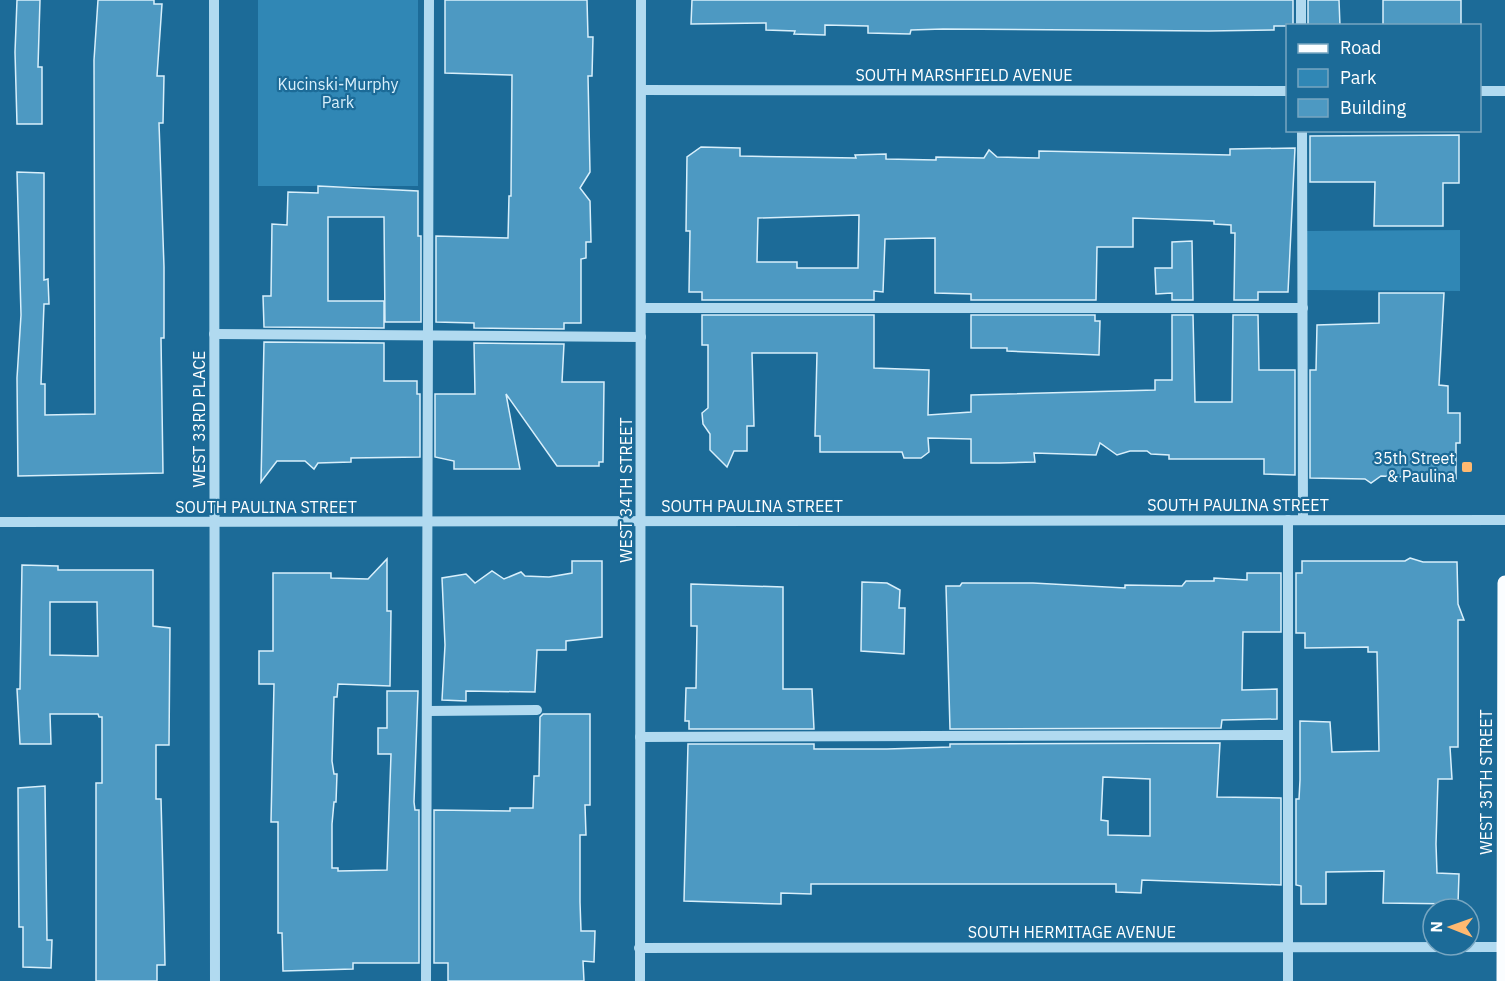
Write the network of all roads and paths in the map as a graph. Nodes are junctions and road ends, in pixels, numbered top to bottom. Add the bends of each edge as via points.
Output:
1 (214, 0) edge
2 (429, 0) edge
3 (641, 0) edge
4 (1301, 0) edge
5 (1301, 24) edge
6 (641, 90) junction
7 (1286, 91) edge
8 (1481, 91) edge
9 (1505, 91) edge
10 (1302, 132) edge
11 (641, 308) junction
12 (1302, 308) junction
13 (214, 334) junction
14 (428, 335) junction
15 (641, 337) junction
16 (1288, 520) junction
17 (1303, 520) junction
18 (1505, 520) edge
19 (640, 521) junction
20 (0, 522) edge
21 (215, 522) junction
22 (429, 522) junction
23 (1505, 583) edge
24 (537, 710) dead end
25 (428, 711) junction
26 (1288, 735) junction
27 (640, 737) junction
28 (1505, 946) edge
29 (1288, 947) junction
30 (639, 948) junction
31 (215, 981) edge
32 (426, 981) edge
33 (640, 981) edge
34 (1288, 981) edge
35 (1504, 981) edge

1 - 13 street, WEST 33RD PLACE
2 - 14 street
3 - 6 street, WEST 34TH STREET
4 - 5 street
6 - 7 street, SOUTH MARSHFIELD AVENUE
6 - 11 street, WEST 34TH STREET
8 - 9 street
10 - 12 street
11 - 12 street
11 - 15 street, WEST 34TH STREET
12 - 17 street
13 - 14 street
13 - 21 street, WEST 33RD PLACE
14 - 15 street
14 - 22 street
15 - 19 street, WEST 34TH STREET
16 - 17 street, SOUTH PAULINA STREET
16 - 19 street, SOUTH PAULINA STREET
16 - 26 street
17 - 18 street, SOUTH PAULINA STREET
19 - 22 street, SOUTH PAULINA STREET
19 - 27 street, WEST 34TH STREET
20 - 21 street, SOUTH PAULINA STREET
21 - 22 street, SOUTH PAULINA STREET
21 - 31 street, WEST 33RD PLACE
22 - 25 street
23 - 28 main road, WEST 35TH STREET
24 - 25 street
25 - 32 street
26 - 27 street
26 - 29 street
27 - 30 street, WEST 34TH STREET
28 - 29 street, SOUTH HERMITAGE AVENUE
28 - 35 main road, WEST 35TH STREET
29 - 30 street, SOUTH HERMITAGE AVENUE
29 - 34 street
30 - 33 street, WEST 34TH STREET

